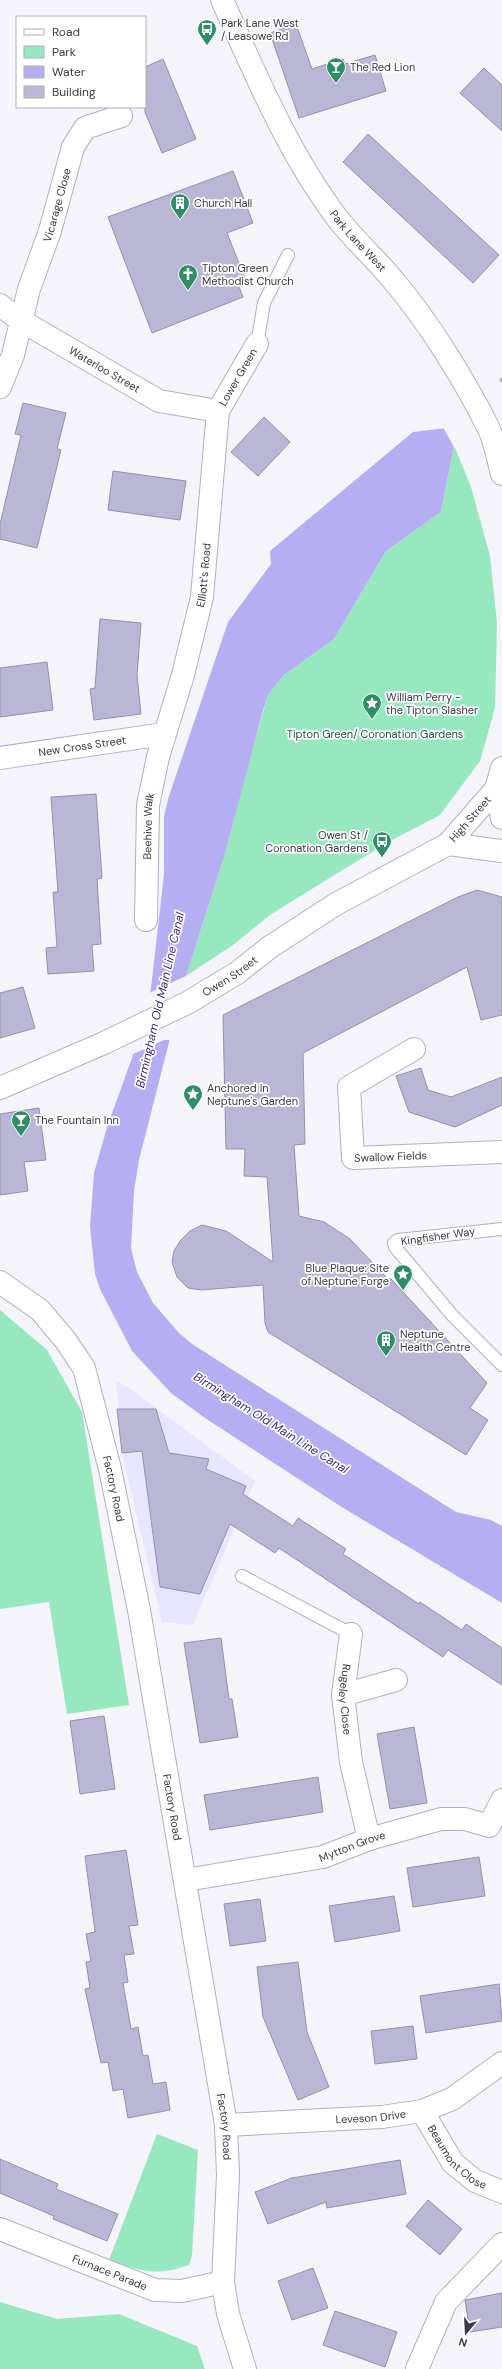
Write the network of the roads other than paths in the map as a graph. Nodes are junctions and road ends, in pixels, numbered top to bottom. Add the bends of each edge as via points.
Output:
1 (222, 0) edge
2 (121, 116) dead end
3 (288, 255) dead end
4 (0, 305) edge
5 (20, 320) junction
6 (257, 344) joint
7 (0, 387) edge
8 (218, 411) junction
9 (502, 474) edge
10 (164, 734) junction
11 (0, 758) edge
12 (502, 768) edge
13 (496, 789) junction
14 (502, 818) edge
15 (448, 844) junction
16 (502, 851) edge
17 (146, 920) dead end
18 (414, 1049) dead end
19 (0, 1088) edge
20 (502, 1152) edge
21 (502, 1229) edge
22 (0, 1282) edge
23 (502, 1365) edge
24 (242, 1576) dead end
25 (351, 1634) joint
26 (396, 1680) dead end
27 (343, 1695) junction
28 (502, 1800) edge
29 (496, 1829) edge
30 (369, 1839) junction
31 (186, 1880) junction
32 (502, 2063) edge
33 (422, 2111) junction
34 (226, 2125) junction
35 (502, 2192) edge
36 (0, 2229) edge
37 (502, 2244) edge
38 (223, 2282) junction
39 (245, 2369) edge
40 (417, 2369) edge

1 - 9 street, Park Lane West via 266,99 299,160 339,220 413,305 454,368 489,429
2 - 5 street, Vicarage Close via 86,128 73,147 50,230
3 - 6 lane via 264,303
4 - 5 street, Waterloo Street
5 - 7 street, Vicarage Close via 13,355
5 - 8 street, Waterloo Street via 159,400
6 - 8 street, Lower Green
8 - 10 street, Elliott's Road via 202,597 183,674
10 - 11 street, New Cross Street
10 - 17 street, Beehive Walk via 148,805
12 - 13 street
13 - 14 street
13 - 15 street, High Street
15 - 16 street, High Street
15 - 19 street, Owen Street via 336,904 270,947 237,973 189,1002 104,1043
18 - 20 street, Swallow Fields via 349,1087 353,1158
21 - 23 lane, Kingfisher Way via 398,1240 394,1243 452,1315
22 - 31 street, Factory Road via 40,1310 84,1368 110,1469 139,1610
24 - 25 lane, Rugeley Close
25 - 27 street, Rugeley Close
26 - 27 street
27 - 30 street, Rugeley Close via 351,1762
28 - 29 street, Mytton Grove
29 - 30 street, Mytton Grove via 465,1820 441,1819
30 - 31 street, Mytton Grove via 323,1857
31 - 34 street, Factory Road
32 - 33 street, Leveson Drive via 452,2098
33 - 34 street, Leveson Drive via 382,2117
33 - 35 street, Beaumont Close via 453,2162 475,2181
34 - 38 street, Factory Road via 228,2175
36 - 38 street, Furnace Parade via 155,2290 182,2291
37 - 40 street via 446,2302
38 - 39 street, Factory Road via 228,2314

